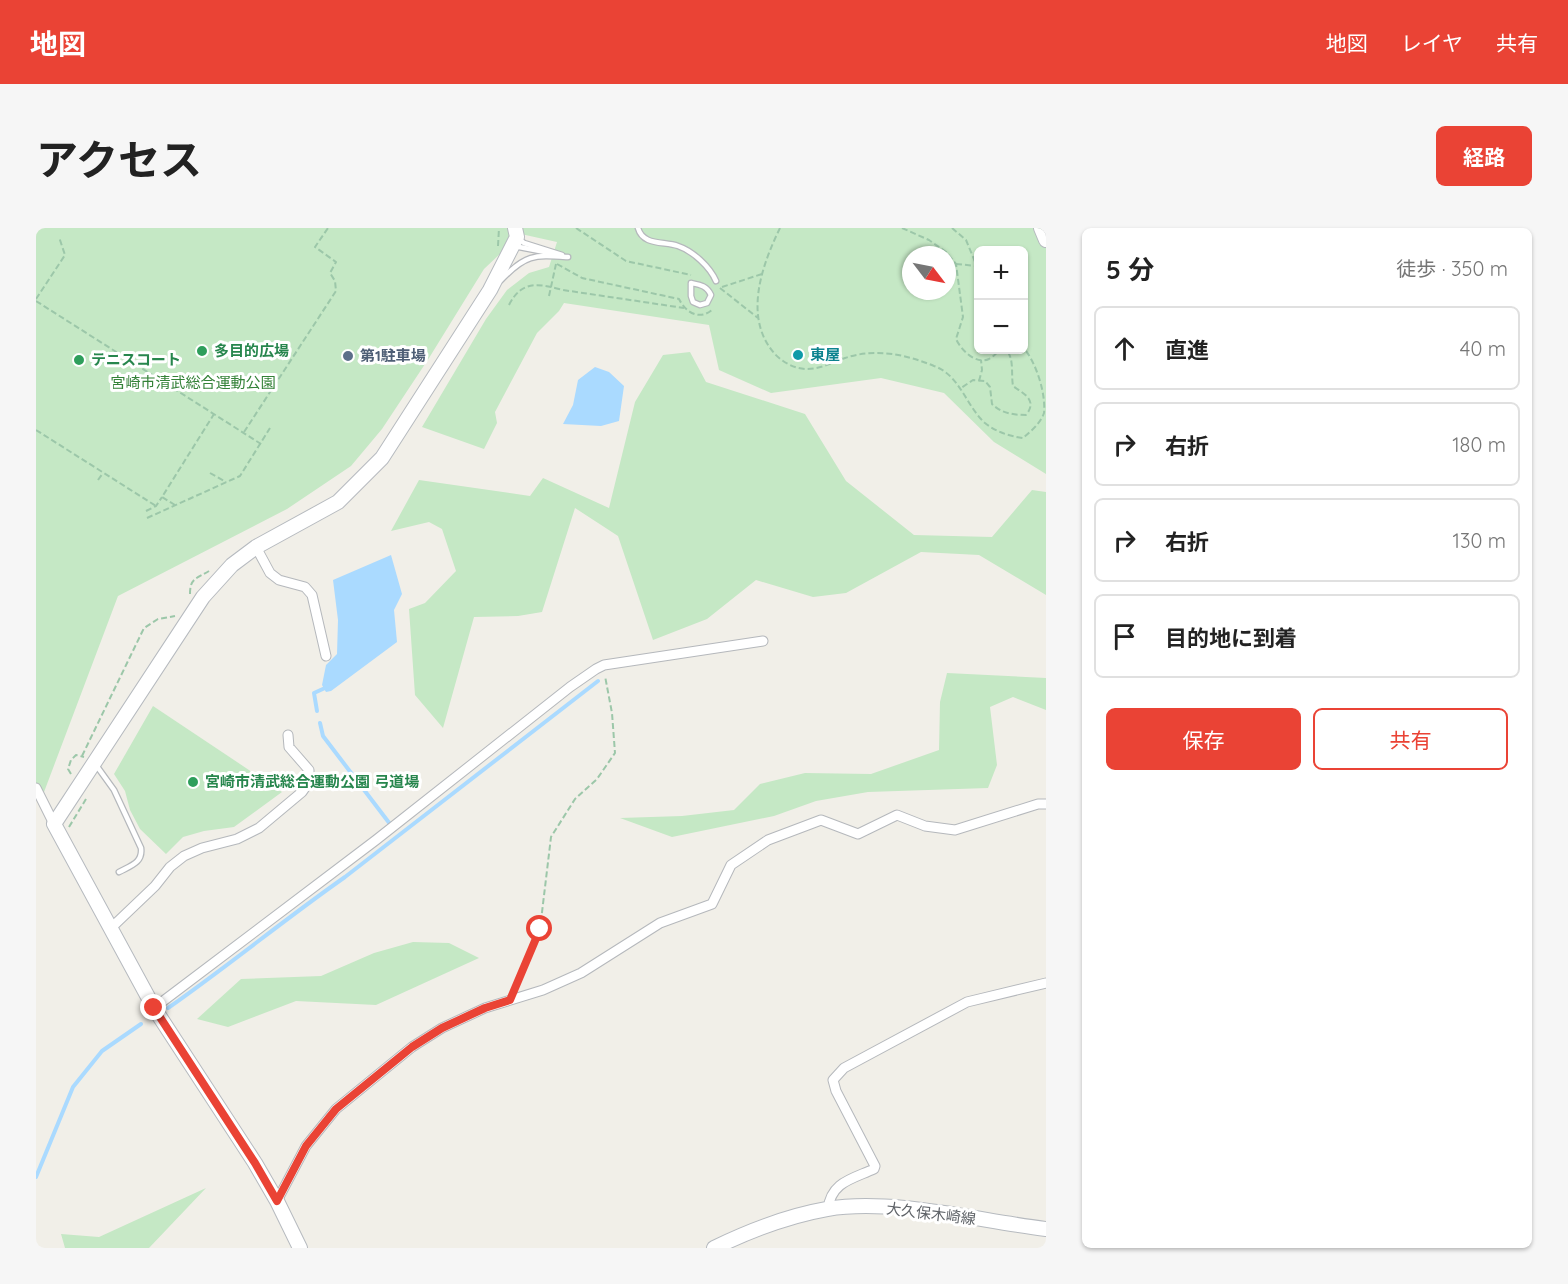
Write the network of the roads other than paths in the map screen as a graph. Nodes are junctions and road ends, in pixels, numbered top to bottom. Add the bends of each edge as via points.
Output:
1 (638, 228) edge
2 (1041, 228) edge
3 (515, 237) edge
4 (1046, 240) edge
5 (568, 257) junction
6 (716, 281) road end
7 (692, 283) joint
8 (490, 290) junction
9 (256, 547) junction
10 (763, 641) dead end
11 (326, 656) dead end
12 (288, 735) dead end
13 (88, 759) junction
14 (36, 788) edge
15 (1046, 804) edge
16 (54, 824) junction
17 (119, 872) dead end
18 (111, 928) junction
19 (1046, 983) edge
20 (154, 1008) junction
21 (277, 1201) junction
22 (828, 1209) junction
23 (1046, 1229) edge
24 (298, 1247) edge
25 (714, 1248) edge

1 - 6 lane via 648,241 679,246 692,254
2 - 4 street
3 - 5 lane
3 - 5 lane
3 - 8 street
5 - 8 lane via 536,255 515,264
7 - 7 lane via 709,289 707,303 693,302
8 - 9 street via 382,458 338,502
9 - 11 street via 270,573 279,580 305,587 312,595
9 - 13 street via 232,565 203,597
10 - 20 street via 604,665 570,687
12 - 18 street via 289,747 309,770 309,782 302,792 259,828 184,856
13 - 16 street
13 - 17 lane via 114,790 141,848 138,862
14 - 16 street
15 - 21 street via 956,830 925,826 897,815 858,834 821,820 768,840 731,865 712,904 660,923 581,973 485,1008 412,1047 336,1109 306,1146
16 - 18 street
18 - 20 street
19 - 22 street via 967,1002 844,1068 833,1080 836,1091 875,1166 837,1186 829,1197
20 - 21 street
21 - 24 street
22 - 23 street, 大久保木崎線 via 898,1207
22 - 25 street, 大久保木崎線 via 781,1220

